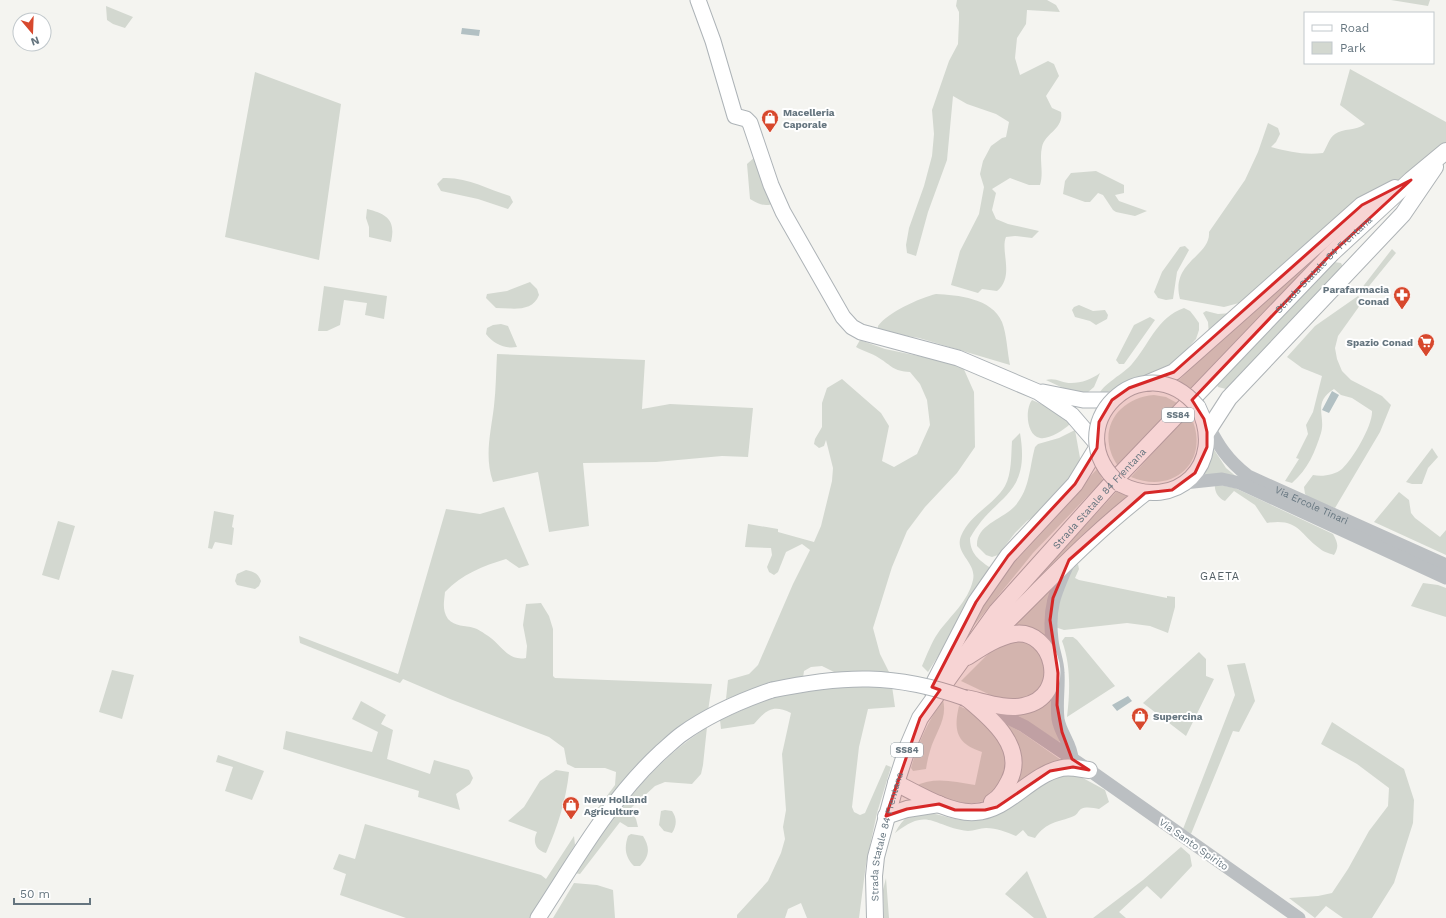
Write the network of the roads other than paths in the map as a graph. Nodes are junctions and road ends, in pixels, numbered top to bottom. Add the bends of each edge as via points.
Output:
1 (698, 0) edge
2 (1446, 152) edge
3 (1411, 180) junction
4 (1148, 383) junction
5 (1038, 392) junction
6 (1112, 400) junction
7 (1204, 421) junction
8 (1097, 446) junction
9 (1184, 483) junction
10 (1145, 493) junction
11 (1069, 560) junction
12 (1446, 565) edge
13 (1446, 578) edge
14 (980, 648) junction
15 (959, 662) junction
16 (965, 698) junction
17 (920, 718) junction
18 (1072, 759) junction
19 (1089, 770) junction
20 (896, 782) junction
21 (939, 804) junction
22 (964, 811) junction
23 (886, 816) junction
24 (538, 918) edge
25 (874, 918) edge
26 (1299, 918) edge

1 - 5 main road via 736,116 746,119 750,124 774,192 843,317 861,332 958,358
2 - 3 main road, Strada Statale 84 Frentana / SS84
2 - 7 main road via 1403,214 1229,398
3 - 4 main road via 1362,205 1174,372
3 - 15 main road, Strada Statale 84 Frentana / SS84 via 1332,253 1108,487 997,610
4 - 6 main road, Via Ercole Tinari, bridge via 1129,388
4 - 7 main road, Via Ercole Tinari, bridge via 1160,383 1182,391
5 - 6 main road via 1084,400
5 - 8 main road via 1072,415
6 - 8 main road, Via Ercole Tinari, bridge via 1099,422
7 - 9 main road, Via Ercole Tinari via 1207,447 1203,461
7 - 12 street, Via Ercole Tinari via 1232,464 1248,476
8 - 10 main road, Via Ercole Tinari, bridge via 1105,468 1120,484
8 - 17 main road via 1074,484 1008,556 976,602 935,679
9 - 10 main road, Via Ercole Tinari via 1166,492
9 - 13 street, Via Ercole Tinari via 1222,480 1240,482
10 - 11 main road
11 - 14 main road
11 - 18 street via 1053,598 1050,620 1058,673 1058,720
14 - 15 main road
14 - 16 main road via 1007,636 1025,635 1041,644 1048,653 1052,664 1051,681 1042,696 1022,707
15 - 17 main road, Strada Statale 84 Frentana / SS84
16 - 18 street, Via Santo Spirito via 1024,726
16 - 22 main road via 1000,727 1014,757 1014,765 1013,774 1005,789 994,801 983,807
16 - 24 main road, bridge via 926,686 861,678 807,683 772,690 730,706 681,734 649,764 612,805
17 - 20 main road, Strada Statale 84 Frentana / SS84
18 - 19 street, Via Santo Spirito
19 - 22 main road via 1073,767 1050,772 997,806 975,812
19 - 26 street, Via Santo Spirito
20 - 21 main road
20 - 23 main road, Strada Statale 84 Frentana / SS84
21 - 22 main road
21 - 23 main road via 907,808
23 - 25 main road, Strada Statale 84 Frentana / SS84 via 876,858

